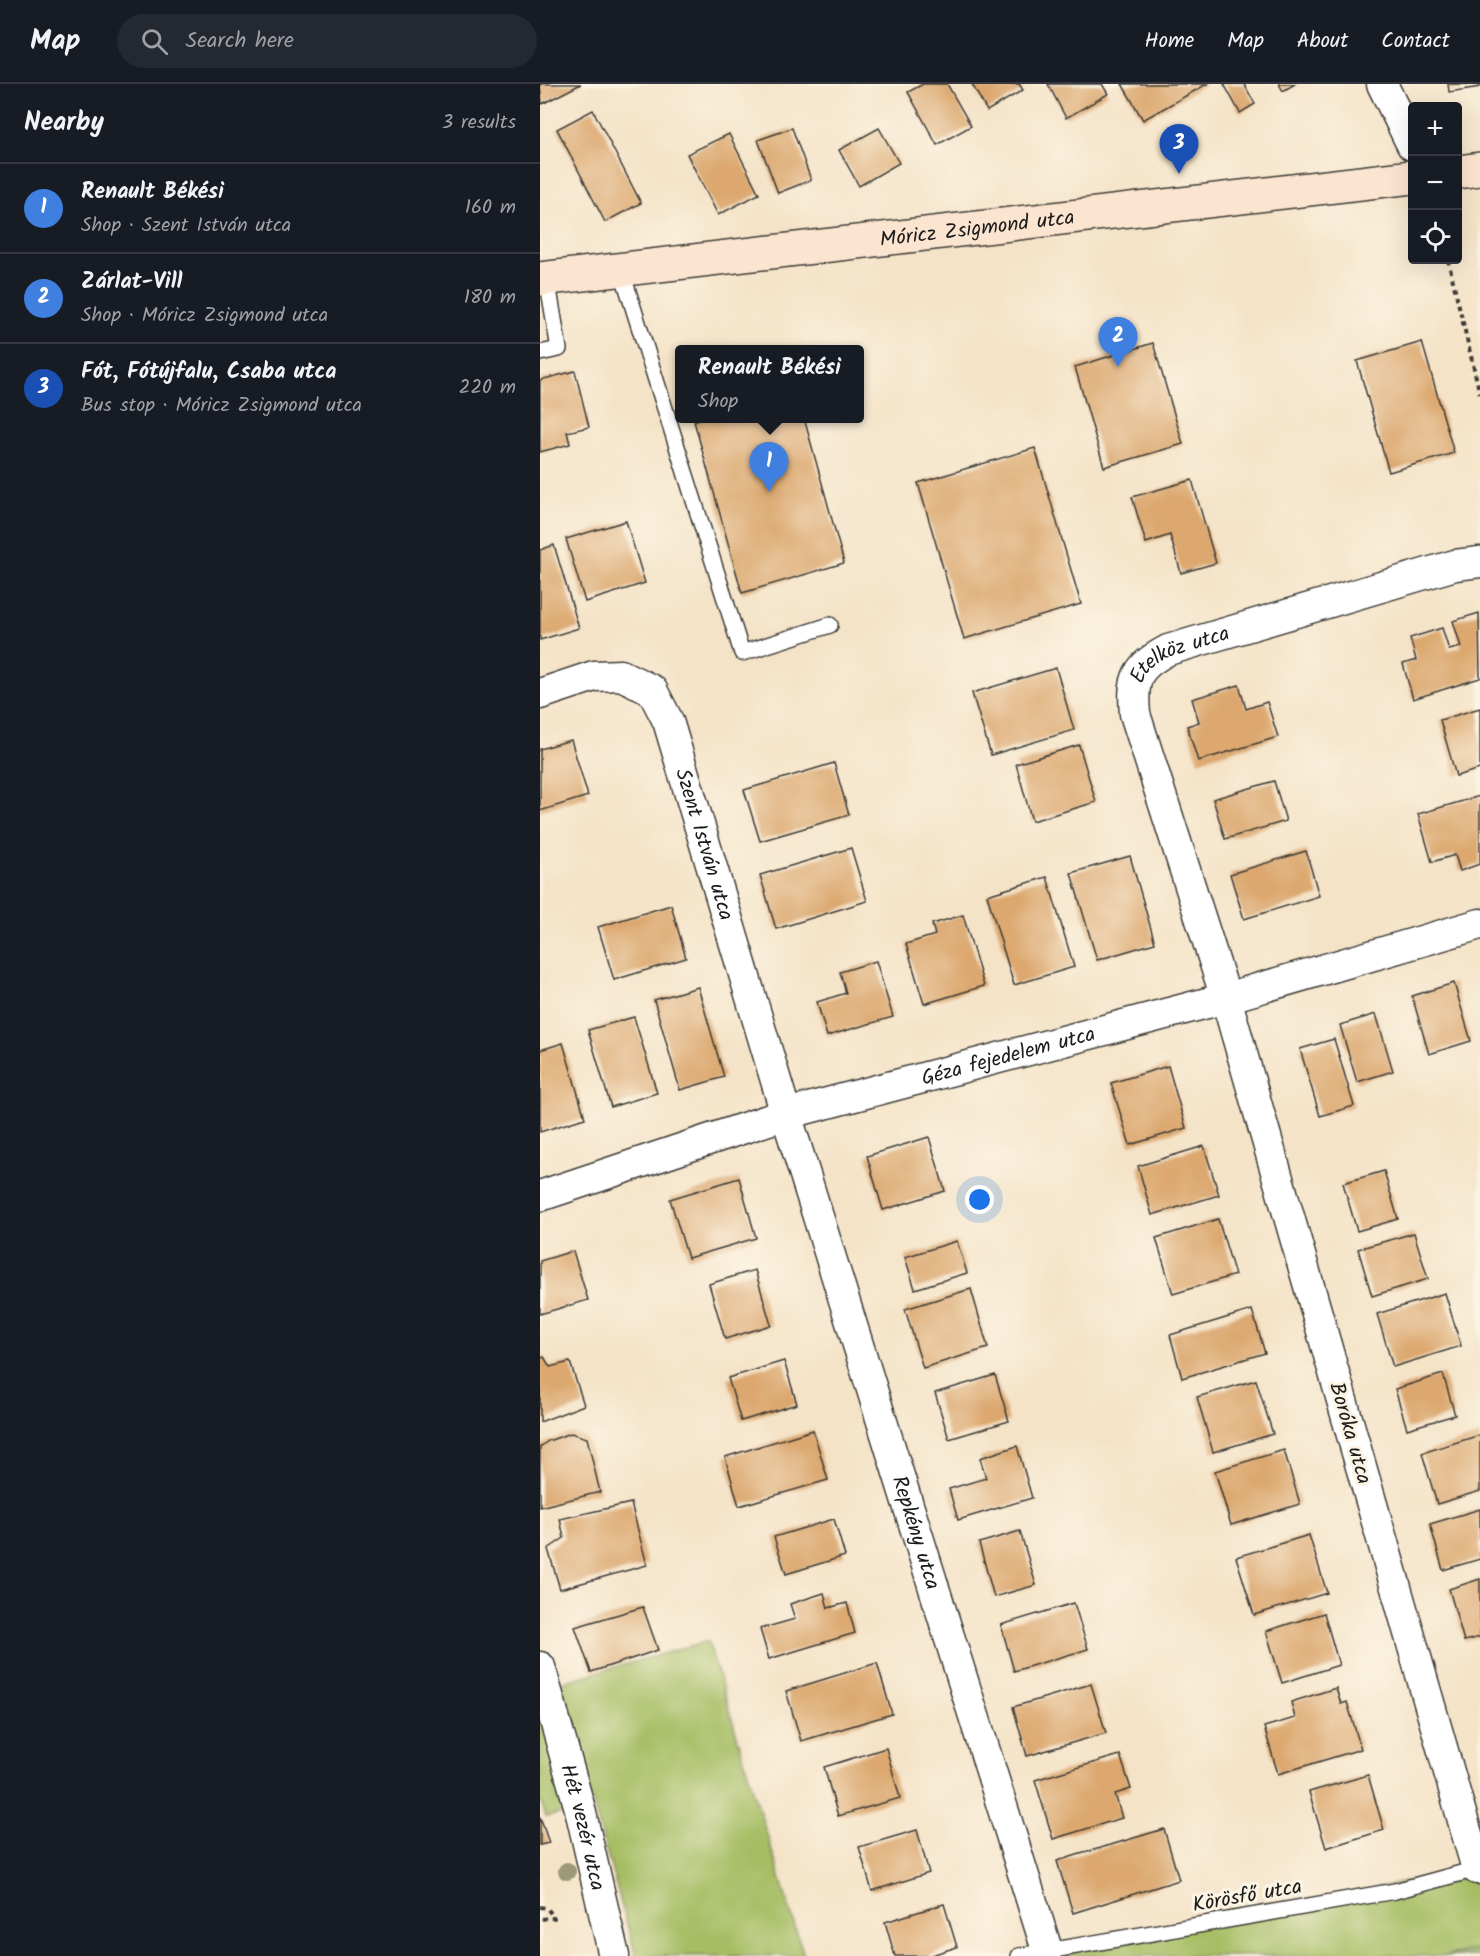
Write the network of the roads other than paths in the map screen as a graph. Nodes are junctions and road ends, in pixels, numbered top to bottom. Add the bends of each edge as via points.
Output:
1 (1382, 84) edge
2 (1408, 135) edge
3 (1480, 169) edge
4 (1462, 171) edge
5 (1408, 178) edge
6 (621, 269) junction
7 (543, 279) edge
8 (540, 353) edge
9 (1480, 562) edge
10 (830, 625) dead end
11 (540, 694) edge
12 (1480, 924) edge
13 (1226, 998) junction
14 (786, 1114) junction
15 (540, 1196) edge
16 (540, 1668) edge
17 (1478, 1868) edge
18 (1033, 1953) edge
19 (614, 1956) edge

1 - 2 street
3 - 4 street
5 - 6 street, Móricz Zsigmond utca
6 - 7 street, Móricz Zsigmond utca
6 - 10 lane via 742,653
7 - 8 lane via 559,349
9 - 13 street, Etelköz utca via 1168,650 1145,663 1132,687 1135,714
11 - 14 street, Szent István utca via 594,676 621,675 652,690 668,721
12 - 13 street, Géza fejedelem utca
13 - 14 street, Géza fejedelem utca
13 - 17 street, Boróka utca
14 - 15 street, Géza fejedelem utca
14 - 18 street, Repkény utca
16 - 19 street, Hét vezér utca via 580,1809
17 - 18 lane, Körösfő utca via 1395,1891

